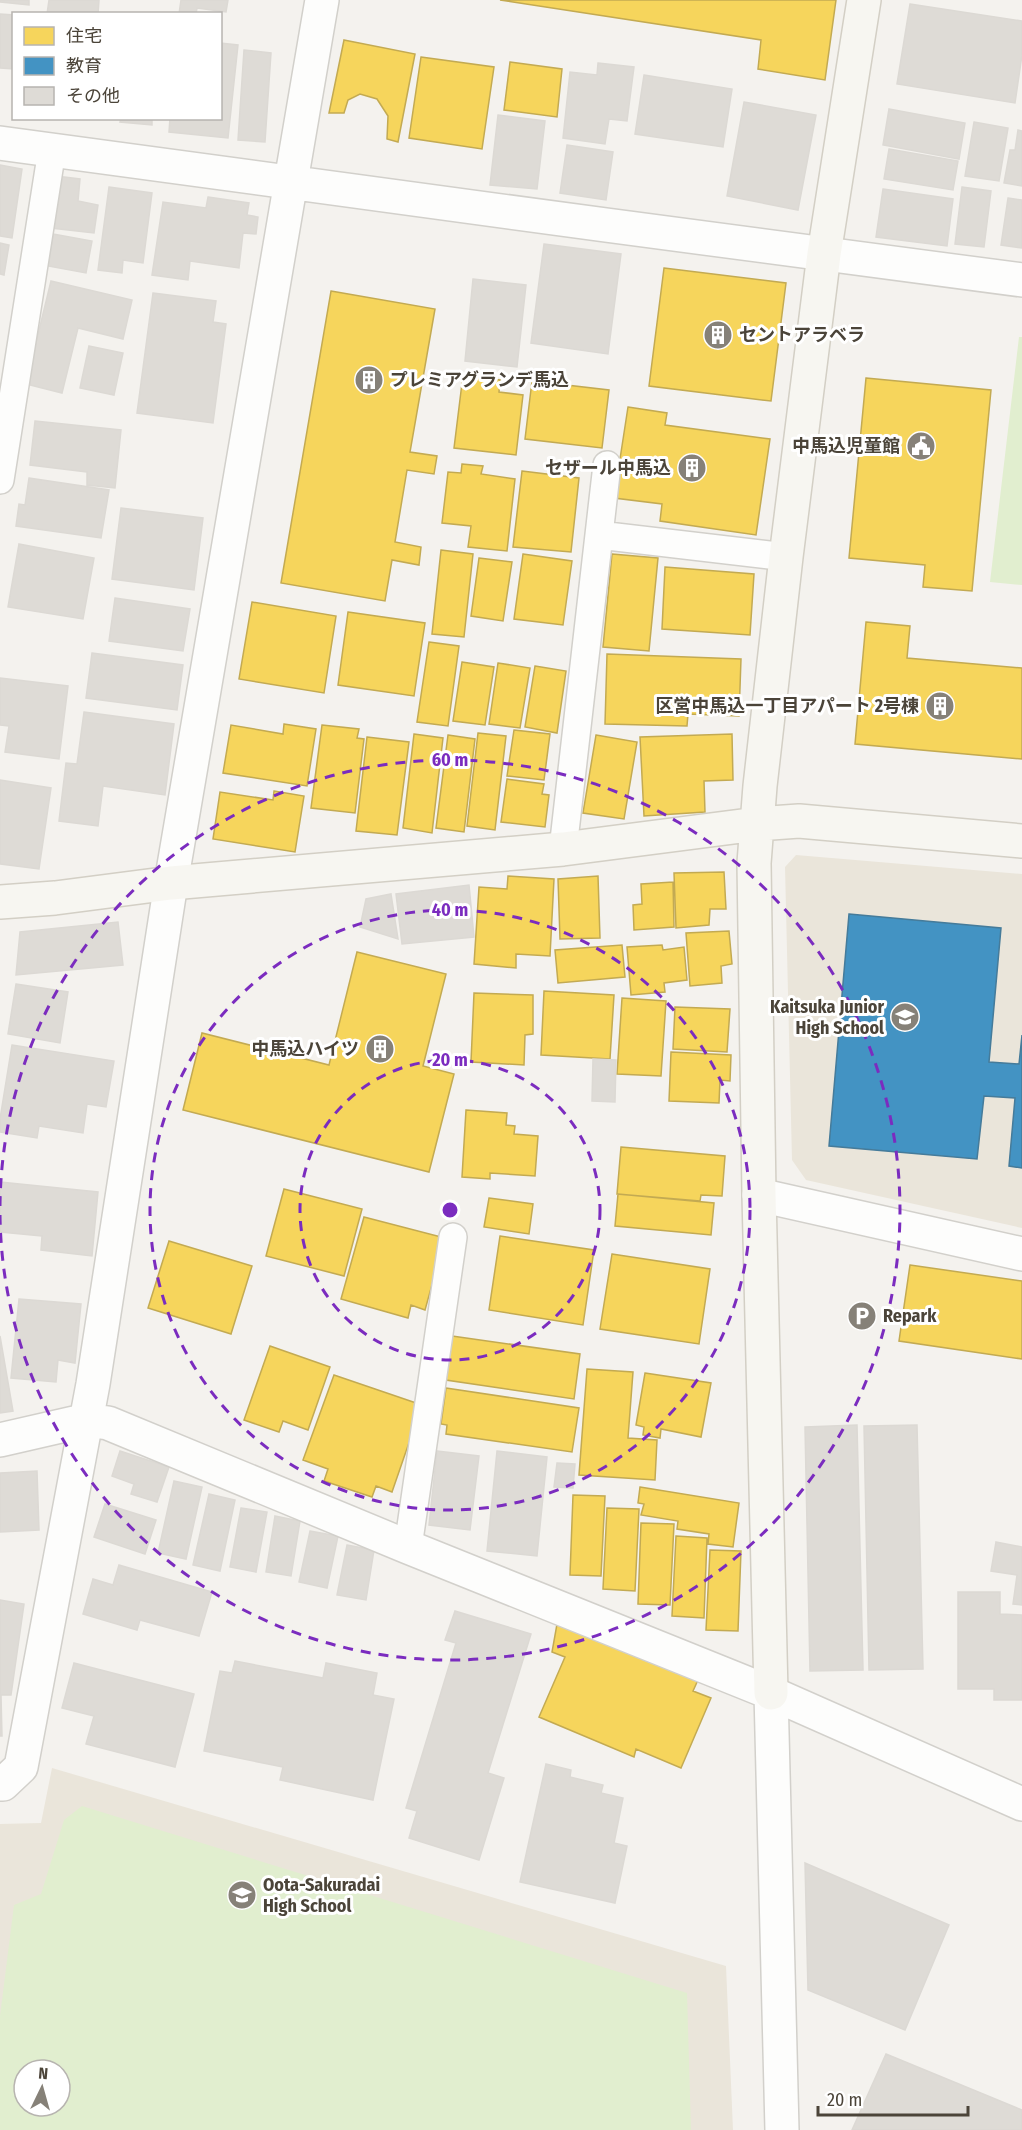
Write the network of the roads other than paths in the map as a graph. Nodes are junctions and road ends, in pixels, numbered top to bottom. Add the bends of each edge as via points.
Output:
1 (322, 0) edge
2 (864, 0) edge
3 (0, 143) edge
4 (52, 150) junction
5 (293, 182) junction
6 (824, 254) junction
7 (1022, 280) edge
8 (607, 465) dead end
9 (0, 480) edge
10 (599, 535) junction
11 (786, 557) junction
12 (757, 824) junction
13 (1022, 841) edge
14 (563, 849) junction
15 (171, 883) junction
16 (0, 902) edge
17 (759, 1195) junction
18 (453, 1237) dead end
19 (1022, 1254) edge
20 (87, 1420) junction
21 (0, 1440) edge
22 (408, 1547) junction
23 (771, 1693) junction
24 (0, 1784) edge
25 (1022, 1804) edge
26 (782, 2130) edge

1 - 5 street
2 - 6 street
3 - 4 street
4 - 5 street
4 - 9 lane
5 - 6 street
5 - 15 street
6 - 7 street
6 - 11 street
8 - 10 lane
10 - 11 lane
10 - 14 lane
11 - 12 street
12 - 13 street via 799,821
12 - 14 street
12 - 17 street via 754,862
14 - 15 street
15 - 16 street
15 - 20 street
17 - 19 street
17 - 23 street
18 - 22 lane
20 - 21 street
20 - 22 street via 108,1422
20 - 24 street via 21,1767
22 - 23 street
23 - 25 street
23 - 26 street

